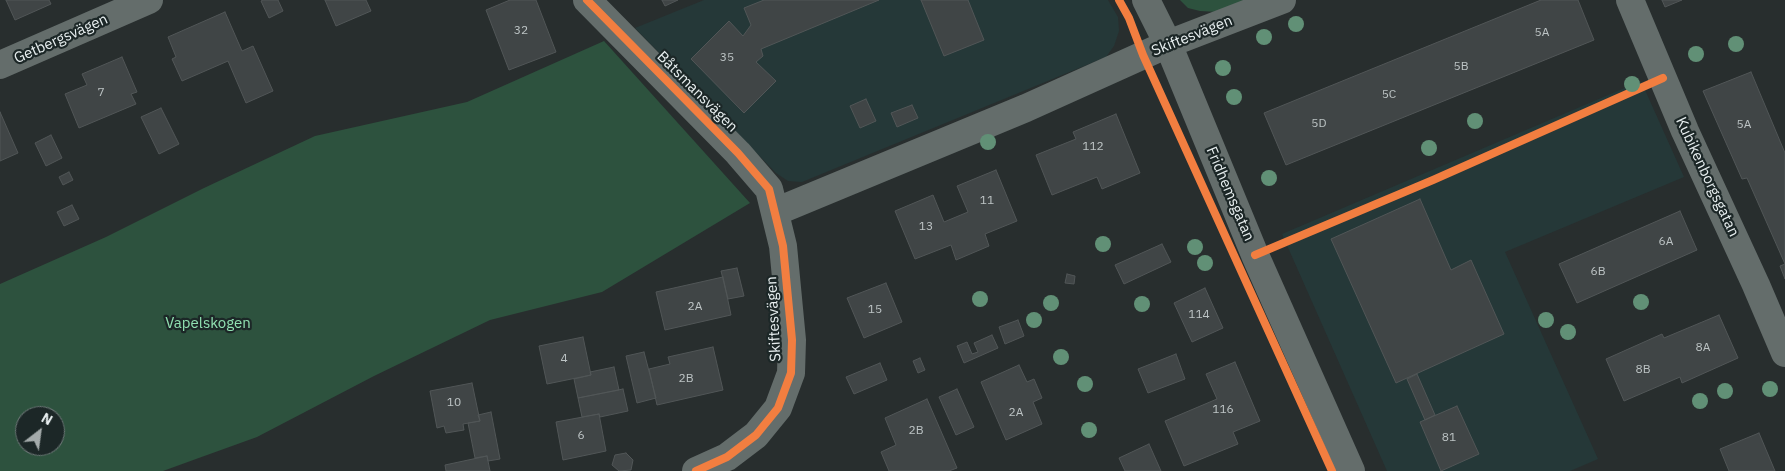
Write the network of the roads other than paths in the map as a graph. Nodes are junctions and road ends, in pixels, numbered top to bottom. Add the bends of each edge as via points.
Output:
1 (149, 0) edge
2 (587, 0) edge
3 (1146, 0) edge
4 (1282, 0) edge
5 (1630, 0) edge
6 (1168, 44) junction
7 (0, 65) edge
8 (775, 212) junction
9 (1785, 353) edge
10 (696, 471) edge
11 (1351, 471) edge

1 - 7 street, Getbergsvägen
2 - 8 street, Båtsmansvägen via 770,189
3 - 6 street, Fridhemsgatan
4 - 6 street, Skiftesvägen
5 - 9 street, Kubikenborgsgatan
6 - 8 street, Skiftesvägen via 1026,108
6 - 11 street, Fridhemsgatan
8 - 10 street, Skiftesvägen via 792,340 790,373 778,408 756,435 727,457

